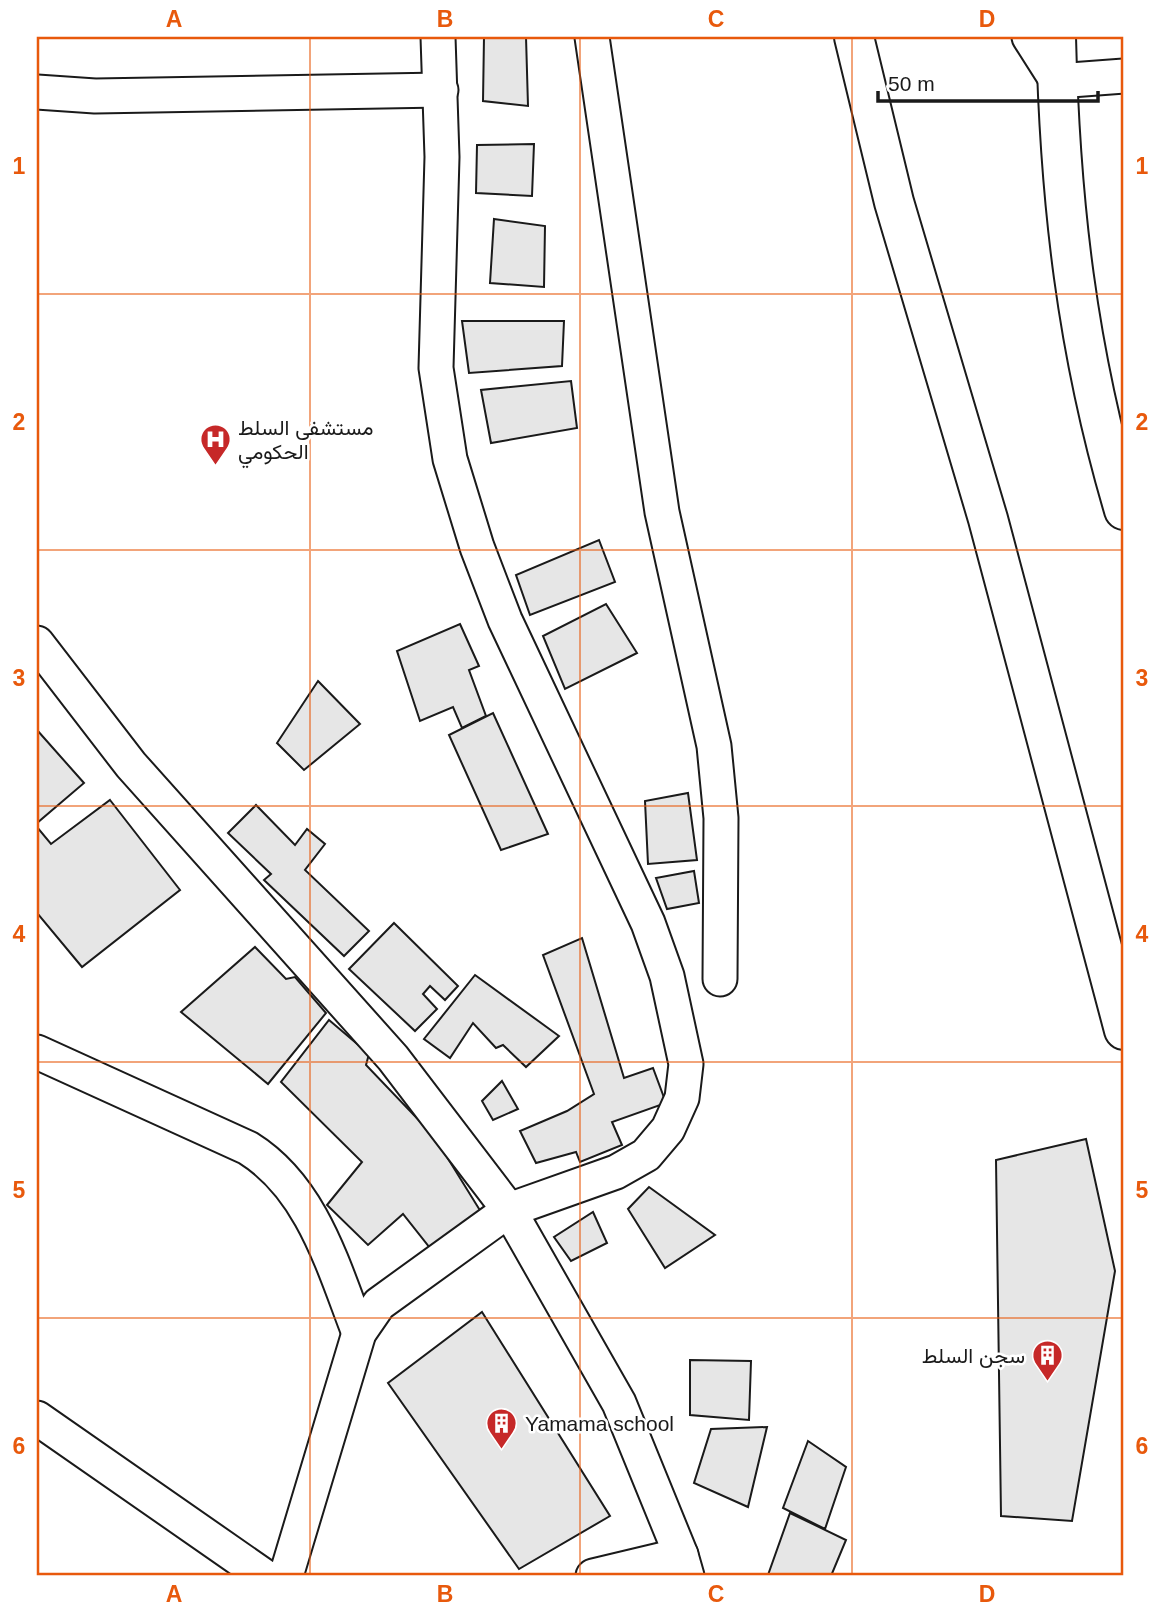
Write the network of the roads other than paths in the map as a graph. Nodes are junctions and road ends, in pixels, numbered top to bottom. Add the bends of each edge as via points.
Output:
1 (438, 37) edge
2 (592, 37) edge
3 (854, 37) edge
4 (1029, 37) edge
5 (1056, 37) edge
6 (1124, 76) edge
7 (1057, 81) junction
8 (441, 90) junction
9 (37, 92) edge
10 (1124, 510) edge
11 (37, 643) edge
12 (720, 979) dead end
13 (1124, 1030) edge
14 (37, 1052) edge
15 (509, 1210) junction
16 (359, 1333) junction
17 (37, 1418) edge
18 (684, 1565) edge
19 (264, 1576) edge
20 (286, 1576) edge
21 (593, 1576) edge

1 - 8 street
2 - 12 street via 662,512 714,746 720,818
3 - 13 main road via 887,179 992,532
4 - 7 street
5 - 7 main road
6 - 7 street
7 - 10 main road via 1065,227 1075,301 1098,416
8 - 9 street via 95,96
8 - 15 street via 435,341 450,459 505,620 648,923 667,976 686,1064 682,1098 668,1129 646,1155 617,1172
11 - 15 street via 131,765 393,1058
14 - 16 street via 268,1161 314,1222
15 - 16 street via 380,1304
15 - 18 street via 619,1403
16 - 20 street
17 - 19 street
18 - 21 street

